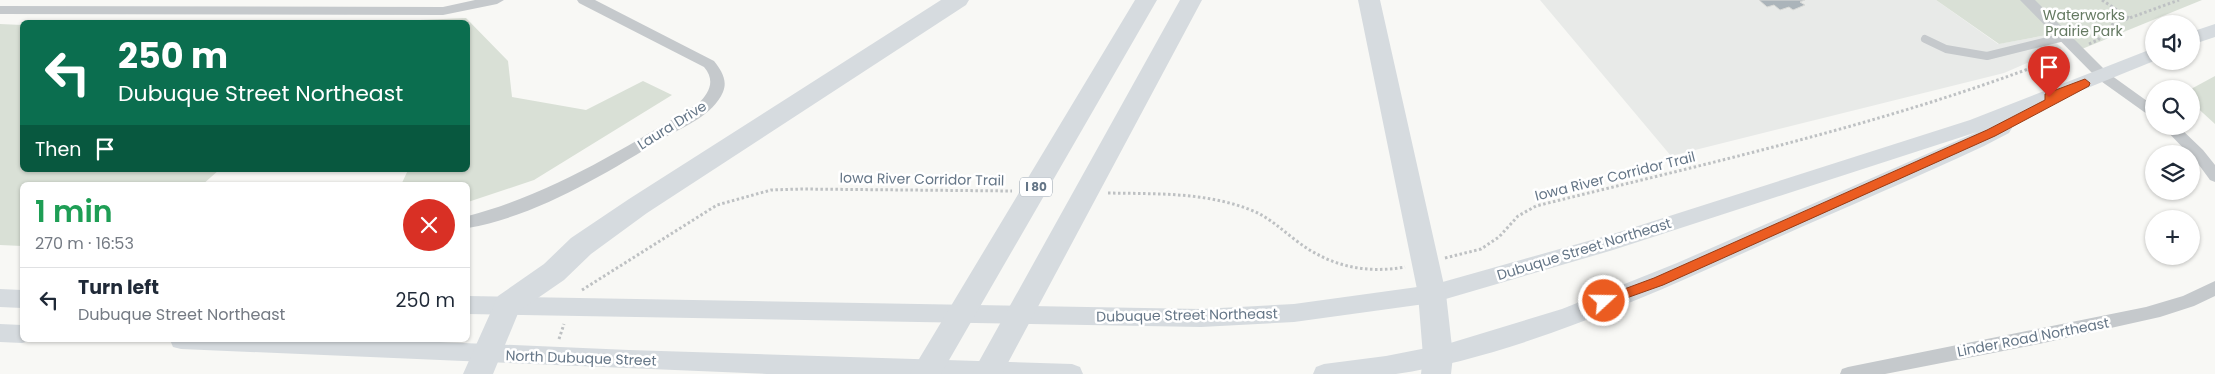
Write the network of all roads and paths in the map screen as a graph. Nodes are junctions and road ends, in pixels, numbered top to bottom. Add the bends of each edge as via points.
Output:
1 (497, 0) edge
2 (584, 0) edge
3 (958, 0) edge
4 (1146, 0) edge
5 (1191, 0) edge
6 (1369, 0) edge
7 (2028, 0) edge
8 (2102, 0) edge
9 (2179, 0) edge
10 (462, 4) edge
11 (0, 10) edge
12 (2129, 18) junction
13 (2215, 30) edge
14 (2200, 35) edge
15 (2064, 37) junction
16 (1925, 40) dead end
17 (2077, 51) junction
18 (2145, 58) edge
19 (2094, 80) junction
20 (2145, 109) edge
21 (2178, 135) edge
22 (2215, 176) edge
23 (1017, 192) dead end
24 (1105, 193) dead end
25 (470, 221) edge
26 (1426, 262) junction
27 (2215, 288) edge
28 (1432, 294) junction
29 (0, 298) edge
30 (20, 299) edge
31 (508, 304) junction
32 (470, 305) edge
33 (570, 307) junction
34 (0, 333) edge
35 (20, 334) edge
36 (206, 342) edge
37 (552, 356) junction
38 (483, 364) edge
39 (1437, 365) edge
40 (925, 374) edge
41 (987, 374) edge
42 (1072, 374) edge
43 (1324, 374) edge
44 (1848, 374) edge

1 - 10 street
2 - 25 street, Laura Drive via 709,64 719,80 718,89 703,108 568,186 509,211
3 - 31 highway via 638,206 580,246 554,272
4 - 40 highway, I 80
5 - 41 highway
6 - 26 highway
7 - 15 street
8 - 12 path
9 - 12 path, Iowa River Corridor Trail
10 - 11 street via 443,11
12 - 17 path, Iowa River Corridor Trail via 2113,24 2098,40
13 - 14 main road
15 - 16 lane via 1987,56 1946,49
15 - 17 street
17 - 19 street
17 - 26 path, Iowa River Corridor Trail via 1976,90 1857,128 1536,206 1518,216 1499,237 1481,249
18 - 19 main road, Dubuque Street Northeast
19 - 20 street
19 - 28 main road, Dubuque Street Northeast via 1977,125 1894,152 1614,242
19 - 39 main road via 1991,133 1659,281 1490,342
21 - 22 street
23 - 33 path, Iowa River Corridor Trail via 802,189 747,195 717,205 585,287
24 - 26 path, Iowa River Corridor Trail via 1173,194 1225,202 1275,222 1320,258 1346,267 1386,271
26 - 28 highway
27 - 44 street, Linder Road Northeast via 2203,296 2154,312
28 - 33 main road, Dubuque Street Northeast via 1294,313 1201,318
28 - 39 highway
29 - 30 main road
31 - 32 main road
31 - 33 main road
31 - 38 highway
33 - 37 path, Iowa River Corridor Trail
34 - 35 main road
36 - 38 main road, North Dubuque Street
37 - 38 main road, North Dubuque Street
37 - 42 main road, North Dubuque Street
39 - 43 main road

